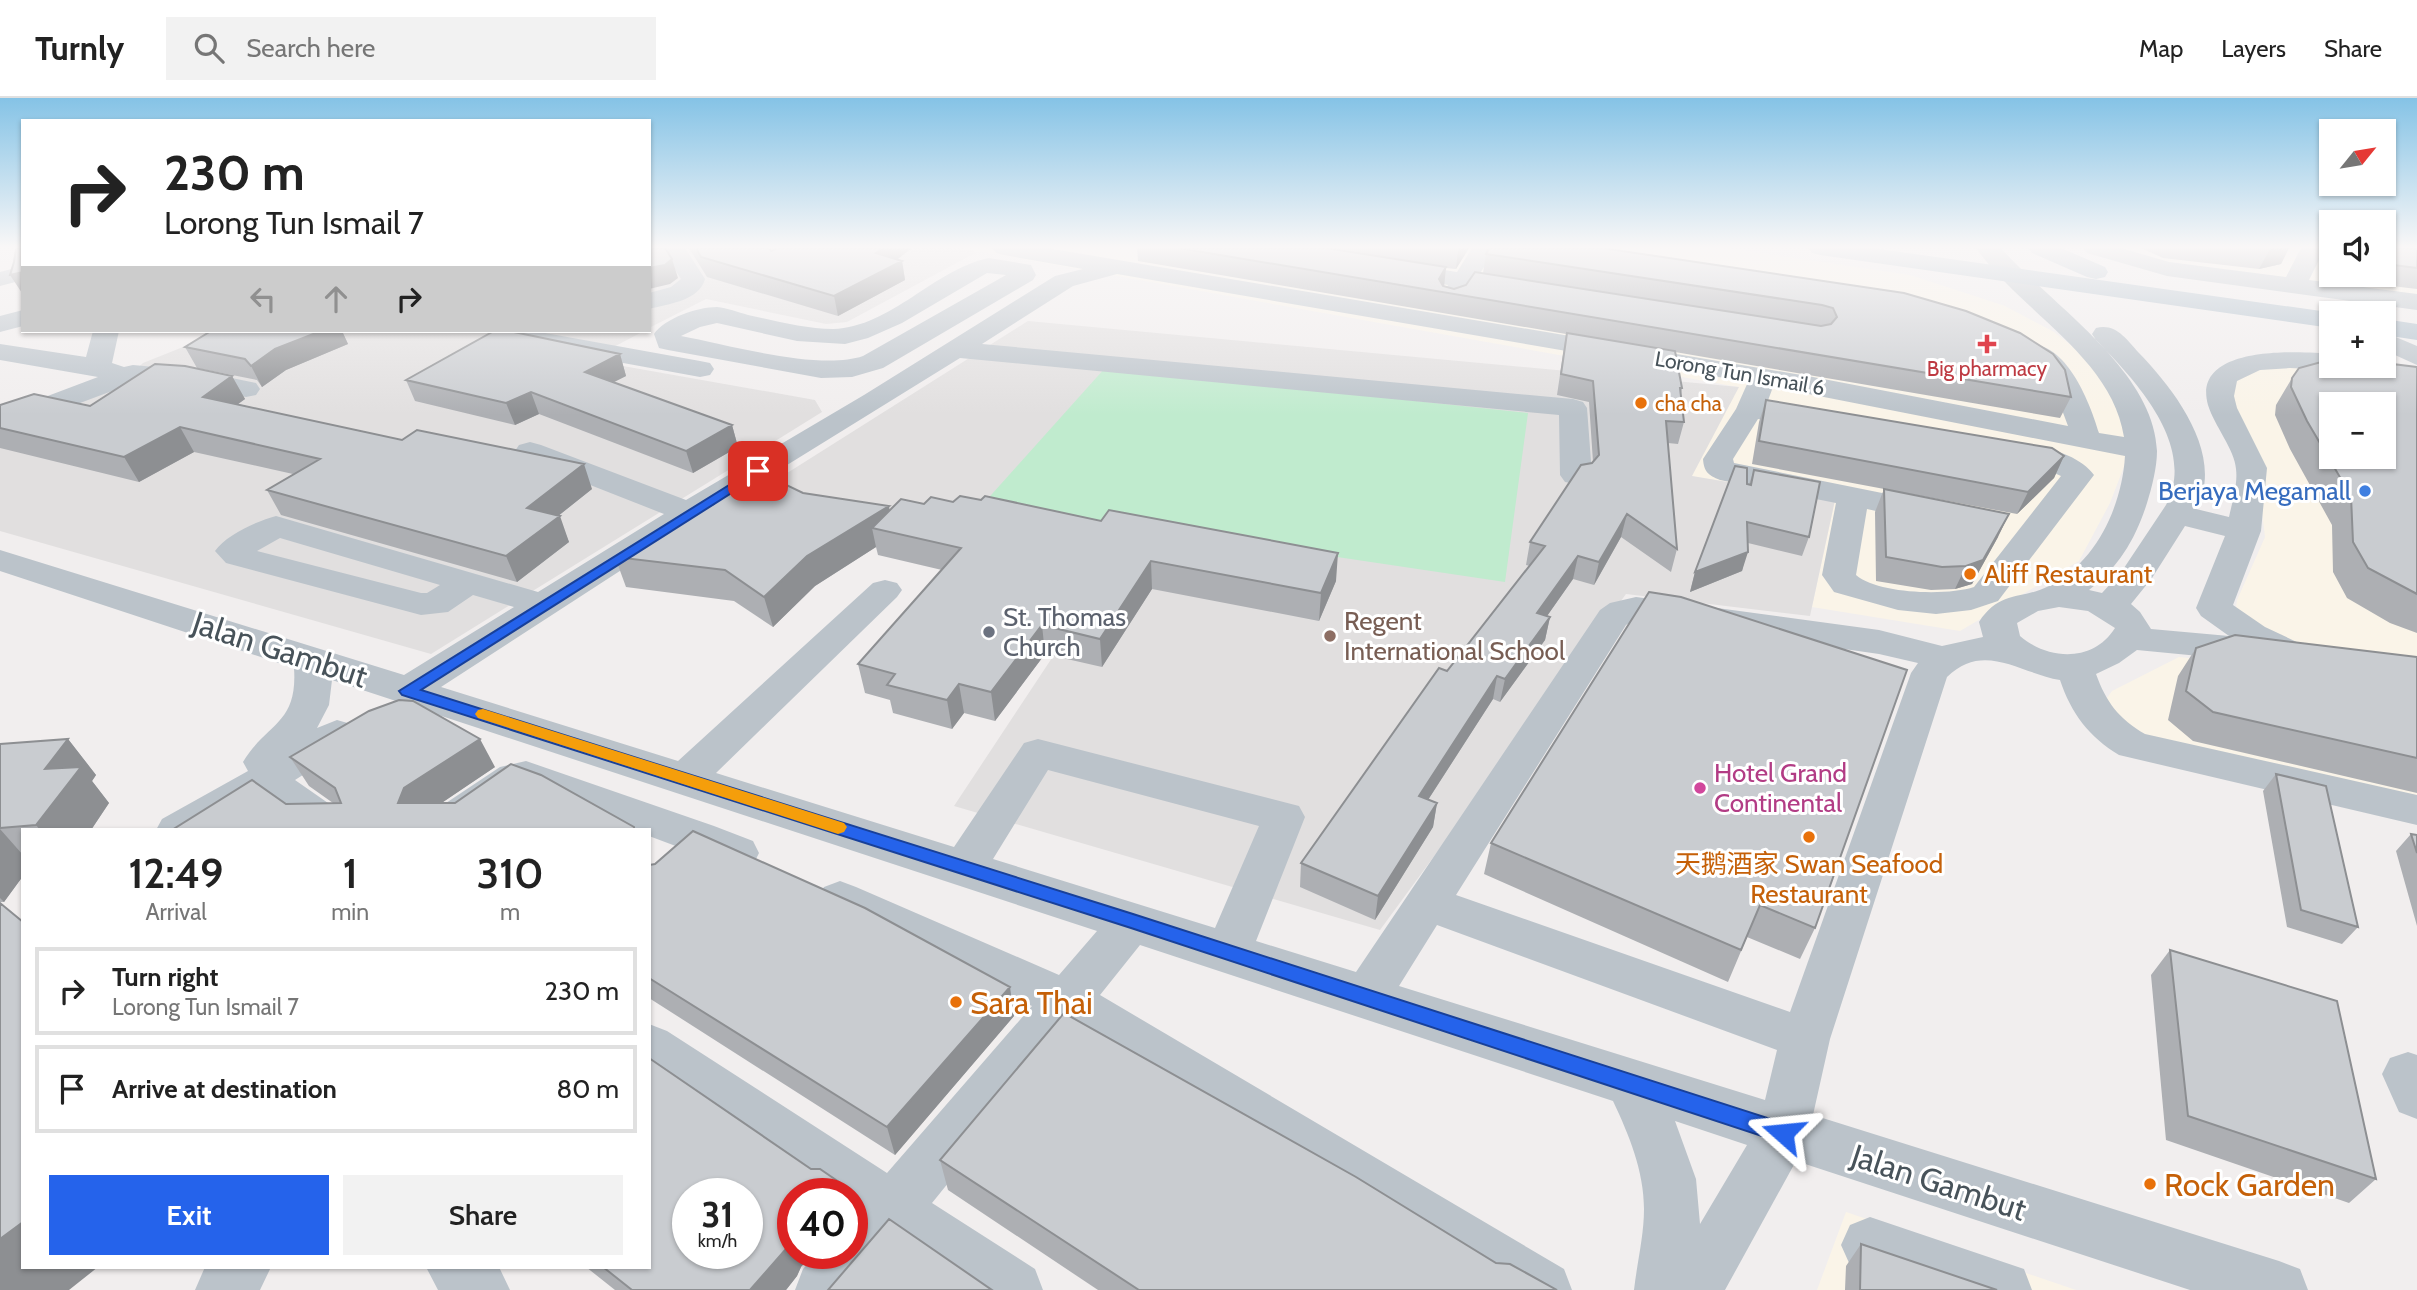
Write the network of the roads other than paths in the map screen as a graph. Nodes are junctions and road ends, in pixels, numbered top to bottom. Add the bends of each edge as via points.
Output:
1 (915, 304) edge
2 (975, 304) edge
3 (1013, 304) edge
4 (1029, 304) edge
5 (1341, 304) edge
6 (1449, 304) edge
7 (2042, 304) edge
8 (2075, 304) edge
9 (2221, 304) edge
10 (1026, 307) junction
11 (2319, 318) edge
12 (21, 319) edge
13 (1439, 322) junction
14 (0, 324) edge
15 (2396, 329) edge
16 (2417, 332) edge
17 (106, 333) edge
18 (518, 333) edge
19 (593, 333) edge
20 (2010, 341) edge
21 (668, 342) junction
22 (568, 345) junction
23 (2396, 346) edge
24 (957, 350) junction
25 (0, 352) edge
26 (1003, 354) junction
27 (635, 357) junction
28 (2417, 357) edge
29 (2319, 361) edge
30 (108, 371) junction
31 (2396, 372) edge
32 (2417, 375) edge
33 (1763, 377) junction
34 (246, 389) edge
35 (874, 401) junction
36 (1750, 409) junction
37 (0, 424) edge
38 (1846, 425) edge
39 (2086, 438) junction
40 (1982, 449) edge
41 (530, 450) edge
42 (2142, 450) junction
43 (1576, 475) edge
44 (1853, 497) junction
45 (1905, 507) edge
46 (689, 512) junction
47 (2175, 513) junction
48 (1996, 524) edge
49 (2036, 531) junction
50 (2244, 531) junction
51 (0, 561) edge
52 (56, 577) junction
53 (0, 580) edge
54 (469, 582) junction
55 (886, 590) dead end
56 (2059, 596) junction
57 (544, 606) junction
58 (2214, 608) junction
59 (2003, 617) junction
60 (2121, 620) junction
61 (2288, 652) junction
62 (2327, 656) edge
63 (1943, 658) junction
64 (313, 659) junction
65 (2075, 668) junction
66 (407, 691) junction
67 (538, 731) junction
68 (619, 757) junction
69 (685, 778) junction
70 (265, 779) junction
71 (578, 793) junction
72 (741, 796) junction
73 (2417, 810) edge
74 (174, 828) edge
75 (180, 828) edge
76 (333, 828) edge
77 (440, 828) edge
78 (643, 828) edge
79 (651, 832) edge
80 (684, 850) junction
81 (964, 867) junction
82 (1427, 903) junction
83 (1133, 921) junction
84 (1228, 952) junction
85 (1366, 996) junction
86 (1068, 1000) junction
87 (1805, 1040) junction
88 (651, 1046) edge
89 (1630, 1083) junction
90 (1783, 1133) junction
91 (892, 1209) junction
92 (1870, 1245) edge
93 (240, 1269) edge
94 (457, 1269) edge
95 (224, 1290) edge
96 (481, 1290) edge
97 (824, 1290) edge
98 (1014, 1290) edge
99 (1543, 1290) edge
100 (1663, 1290) edge
101 (1693, 1290) edge
102 (2003, 1290) edge
103 (2278, 1290) edge

1 - 21 street via 869,330 847,336 823,337 717,315 679,326 667,334
2 - 21 street via 873,362 852,369 821,370
3 - 10 street
4 - 10 street
5 - 13 street, Lorong Tun Ismail 6
6 - 13 street
7 - 42 street via 2115,379 2131,404
8 - 47 street via 2166,398 2178,422 2187,455 2186,496
9 - 11 main road
10 - 24 street
10 - 26 street via 1035,321
12 - 14 street
13 - 33 street, Lorong Tun Ismail 6
15 - 16 main road
17 - 30 street
18 - 22 street
19 - 22 street
20 - 39 street via 2055,366 2071,390
21 - 27 street
22 - 27 street
23 - 28 street
24 - 26 street
24 - 35 street
25 - 30 street
26 - 43 street via 1573,408
27 - 35 street
29 - 50 street via 2265,362 2238,368 2224,378 2223,408 2252,468
30 - 34 street via 159,374
30 - 37 street
31 - 32 street
33 - 36 street
33 - 39 street, Lorong Tun Ismail 6 via 1813,372
35 - 46 street
36 - 38 street
36 - 44 street via 1718,459 1719,468
39 - 42 street, Lorong Tun Ismail 6
40 - 49 street via 2051,460 2077,475
41 - 46 street
42 - 56 street via 2139,476 2123,523 2099,564
44 - 45 street
44 - 59 street via 1839,575 1846,585 1940,605 1970,602
46 - 57 street
47 - 50 street
47 - 60 street via 2124,595
48 - 49 street
49 - 59 street
50 - 58 street
51 - 52 street, Jalan Gambut
52 - 53 street
52 - 64 street, Jalan Gambut
54 - 54 street via 276,526 232,551 421,604 435,604
54 - 57 street
55 - 69 street
56 - 59 street via 2020,604
56 - 60 street via 2087,599
57 - 66 street
58 - 60 street via 2166,621
58 - 61 street via 2252,635
59 - 63 street via 1968,649
59 - 65 street via 2032,660
60 - 61 street via 2175,645
60 - 65 street via 2110,653
61 - 62 street
63 - 82 street via 1879,642 1636,608 1623,611 1614,618
63 - 87 street via 1930,673
64 - 66 street, Jalan Gambut
64 - 74 street via 316,684 303,722 265,761
65 - 73 street via 2098,721 2133,745
66 - 67 street, Jalan Gambut
67 - 68 street, Jalan Gambut
67 - 70 street via 394,710 366,716
68 - 69 street, Jalan Gambut
68 - 71 street
69 - 72 street, Jalan Gambut
70 - 75 street
70 - 76 street
71 - 77 street via 526,775 515,776
71 - 78 street
72 - 80 street
72 - 81 street, Jalan Gambut
79 - 80 street
80 - 86 street via 788,876
81 - 83 street, Jalan Gambut
81 - 84 street via 1038,753 1284,817
82 - 85 street
82 - 87 street
83 - 84 street, Jalan Gambut
83 - 86 street
84 - 85 street, Jalan Gambut
85 - 89 street, Jalan Gambut
86 - 91 street
86 - 99 street
87 - 90 street
88 - 91 street
89 - 90 street, Jalan Gambut
89 - 100 street via 1662,1152 1672,1194
90 - 101 street
90 - 103 street, Jalan Gambut
91 - 97 street
91 - 98 street
92 - 102 street
93 - 95 street
94 - 96 street

